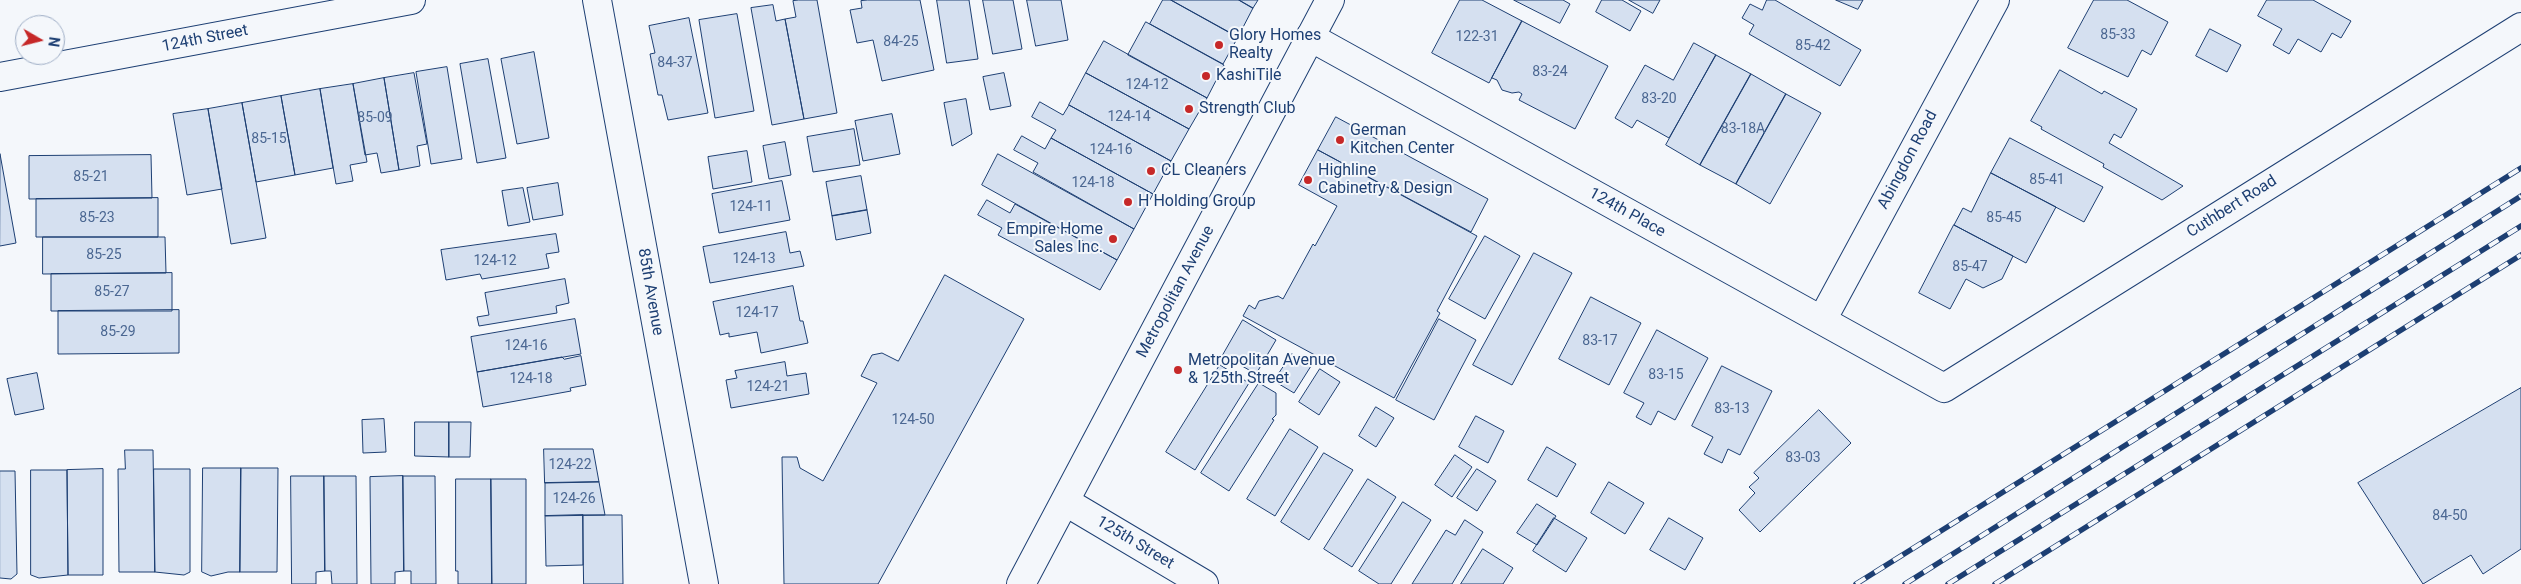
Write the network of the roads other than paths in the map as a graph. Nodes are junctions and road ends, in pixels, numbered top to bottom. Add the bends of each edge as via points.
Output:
1 (411, 0) edge
2 (597, 0) edge
3 (1330, 0) edge
4 (1995, 0) edge
5 (2521, 27) edge
6 (1310, 37) junction
7 (0, 77) edge
8 (1822, 320) junction
9 (1944, 388) joint
10 (1066, 502) junction
11 (704, 584) edge
12 (1020, 584) edge
13 (1204, 584) edge

1 - 7 street, 124th Street
2 - 11 street, 85th Avenue
3 - 6 street, Metropolitan Avenue
4 - 8 street, Abingdon Road
5 - 9 street, Cuthbert Road
6 - 8 street, 124th Place
6 - 10 street, Metropolitan Avenue
8 - 9 street, 124th Place
10 - 12 street, Metropolitan Avenue
10 - 13 street, 125th Street

